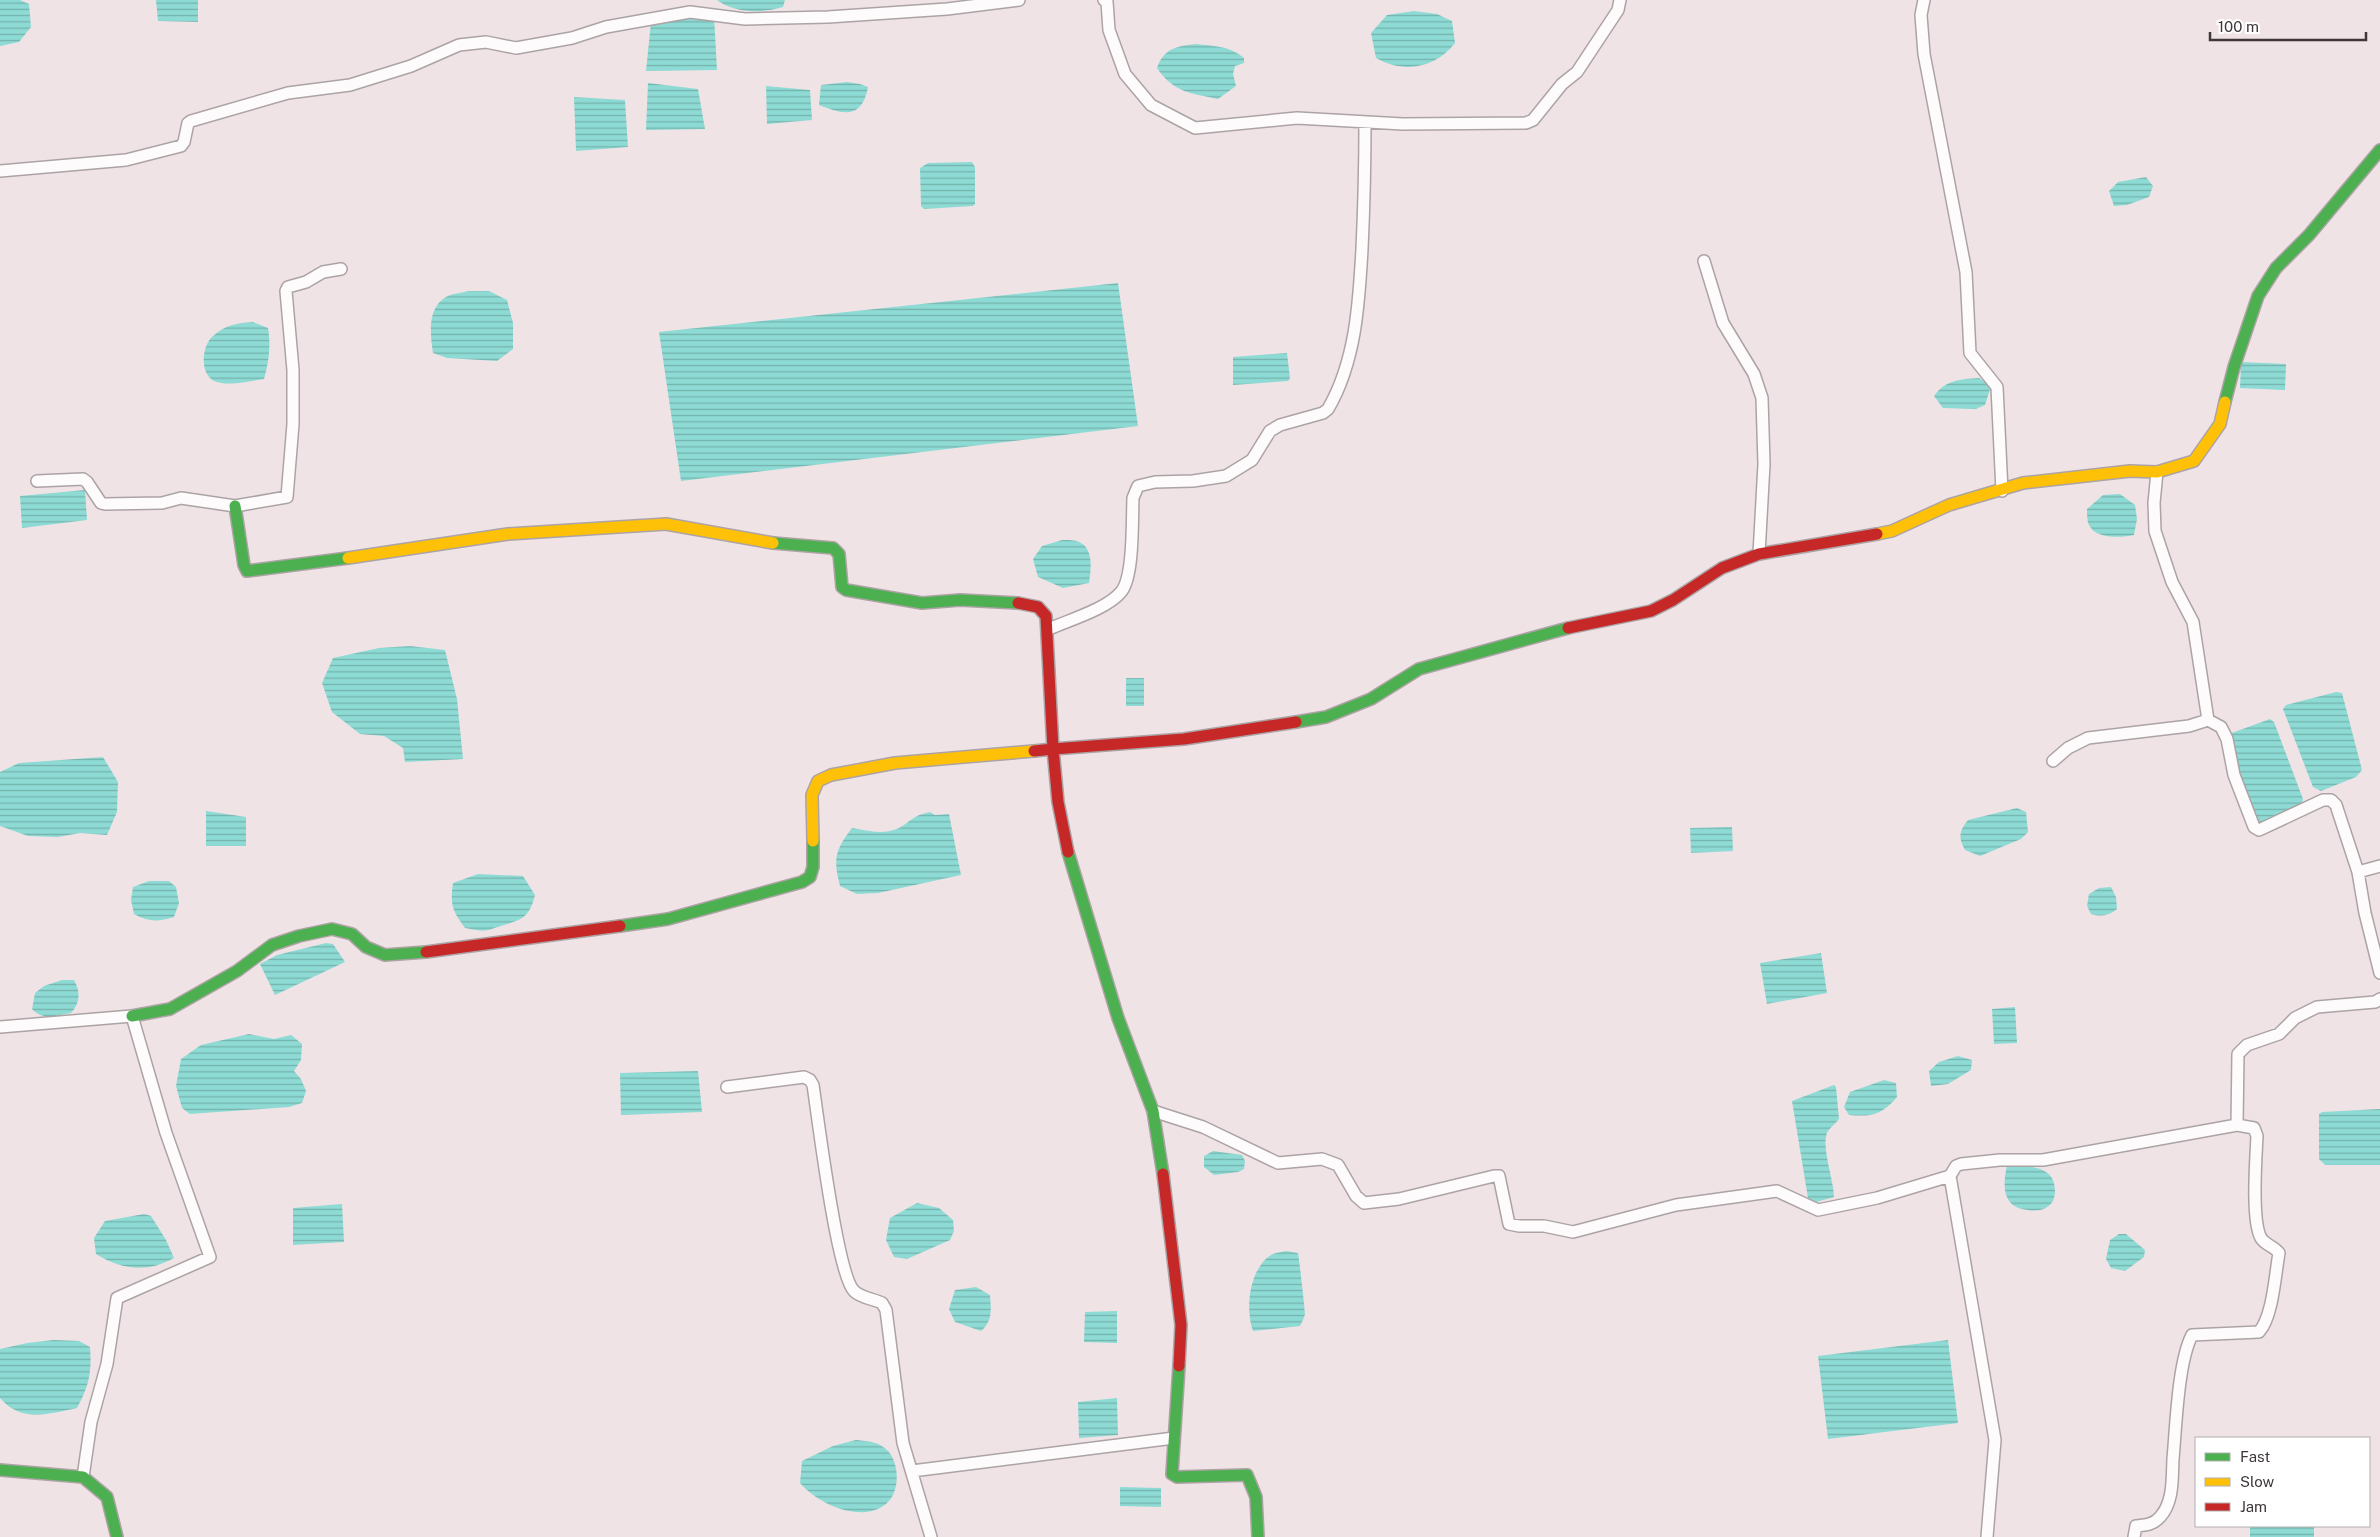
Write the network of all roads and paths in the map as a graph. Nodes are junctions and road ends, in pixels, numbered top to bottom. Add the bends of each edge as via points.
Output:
1 (1019, 0) edge
2 (1104, 0) edge
3 (1620, 0) edge
4 (1924, 0) edge
5 (1365, 122) junction
6 (2380, 150) edge
7 (0, 171) edge
8 (1704, 261) dead end
9 (341, 269) dead end
10 (2157, 472) junction
11 (36, 481) dead end
12 (2002, 491) junction
13 (235, 506) junction
14 (1759, 554) junction
15 (1048, 630) junction
16 (2208, 720) junction
17 (1053, 749) junction
18 (2053, 761) dead end
19 (2380, 866) edge
20 (2358, 872) junction
21 (2378, 957) edge
22 (2380, 973) edge
23 (2380, 999) edge
24 (132, 1016) junction
25 (0, 1026) edge
26 (727, 1087) dead end
27 (1153, 1112) junction
28 (2237, 1125) junction
29 (1950, 1176) junction
30 (1174, 1438) junction
31 (0, 1470) edge
32 (912, 1471) junction
33 (83, 1477) junction
34 (117, 1537) edge
35 (931, 1537) edge
36 (1258, 1537) edge
37 (1987, 1537) edge
38 (2134, 1537) edge

1 - 7 street via 947,9 828,17 745,18 690,12 516,48 486,42 459,45 411,66 350,85 288,93 191,121 181,146 126,160
2 - 5 street via 1109,7 1109,30 1125,74 1151,105 1183,124 1195,128 1297,118
3 - 5 street via 1618,10 1576,72 1533,120 1526,123
4 - 12 street via 1921,16 1924,54 1966,272 1970,352 1997,387
5 - 15 street via 1359,300 1345,368 1328,409 1270,431 1252,460 1226,476 1138,486 1134,498 1128,581 1110,602
6 - 10 street via 2309,235 2276,268 2258,296 2234,368 2220,424 2194,461
8 - 14 street via 1723,323 1754,374 1762,398 1764,464
9 - 13 street via 323,272 288,287 286,291 293,370 293,424 287,496 280,500
10 - 12 street via 2130,471 2072,477 2023,484
10 - 16 street via 2155,532 2172,582 2193,622
11 - 13 street via 83,479 105,504 162,503 181,498
12 - 14 street via 1949,505 1892,531
13 - 15 street via 244,565 247,571 252,572 508,534 666,524 758,542 833,548 839,554 842,587 846,590 922,603 960,600 1025,602 1038,607 1046,616
14 - 17 street via 1722,568 1651,611 1562,629 1419,669 1372,699 1326,717 1184,739
15 - 17 street
16 - 18 street via 2189,726 2088,738 2068,748
16 - 20 street via 2221,727 2227,739 2234,775 2256,830 2323,800 2331,800 2343,822
17 - 24 street via 895,763 830,775 818,781 812,795 813,867 810,877 802,882 668,919 415,953 385,955 366,947 352,934 332,929 272,945 237,971 186,1001
17 - 27 street via 1058,802 1070,860 1118,1018
19 - 20 street
20 - 21 street via 2365,913
21 - 22 street
23 - 28 street via 2317,1007 2295,1018 2279,1034 2247,1045 2238,1054
24 - 25 street
24 - 33 street via 166,1133 210,1257 117,1298
26 - 32 street via 804,1077 813,1085 843,1264 848,1283 855,1292 882,1303 886,1310 903,1443
27 - 29 street via 1203,1127 1278,1163 1322,1159 1338,1165 1356,1196 1364,1203 1399,1199 1499,1176 1509,1224 1573,1232 1676,1205 1777,1191 1818,1210 1877,1198
27 - 30 street via 1182,1325
28 - 29 street via 2042,1160 1961,1164
28 - 38 street via 2254,1128 2257,1136 2258,1232 2262,1241 2279,1253 2265,1326 2259,1332 2192,1334 2186,1346 2177,1410 2170,1497 2160,1517 2150,1524 2136,1526
29 - 37 street via 1995,1440
30 - 32 street
30 - 36 street via 1171,1468 1177,1477 1248,1475 1259,1516
31 - 33 street
32 - 35 street
33 - 34 street via 107,1497

